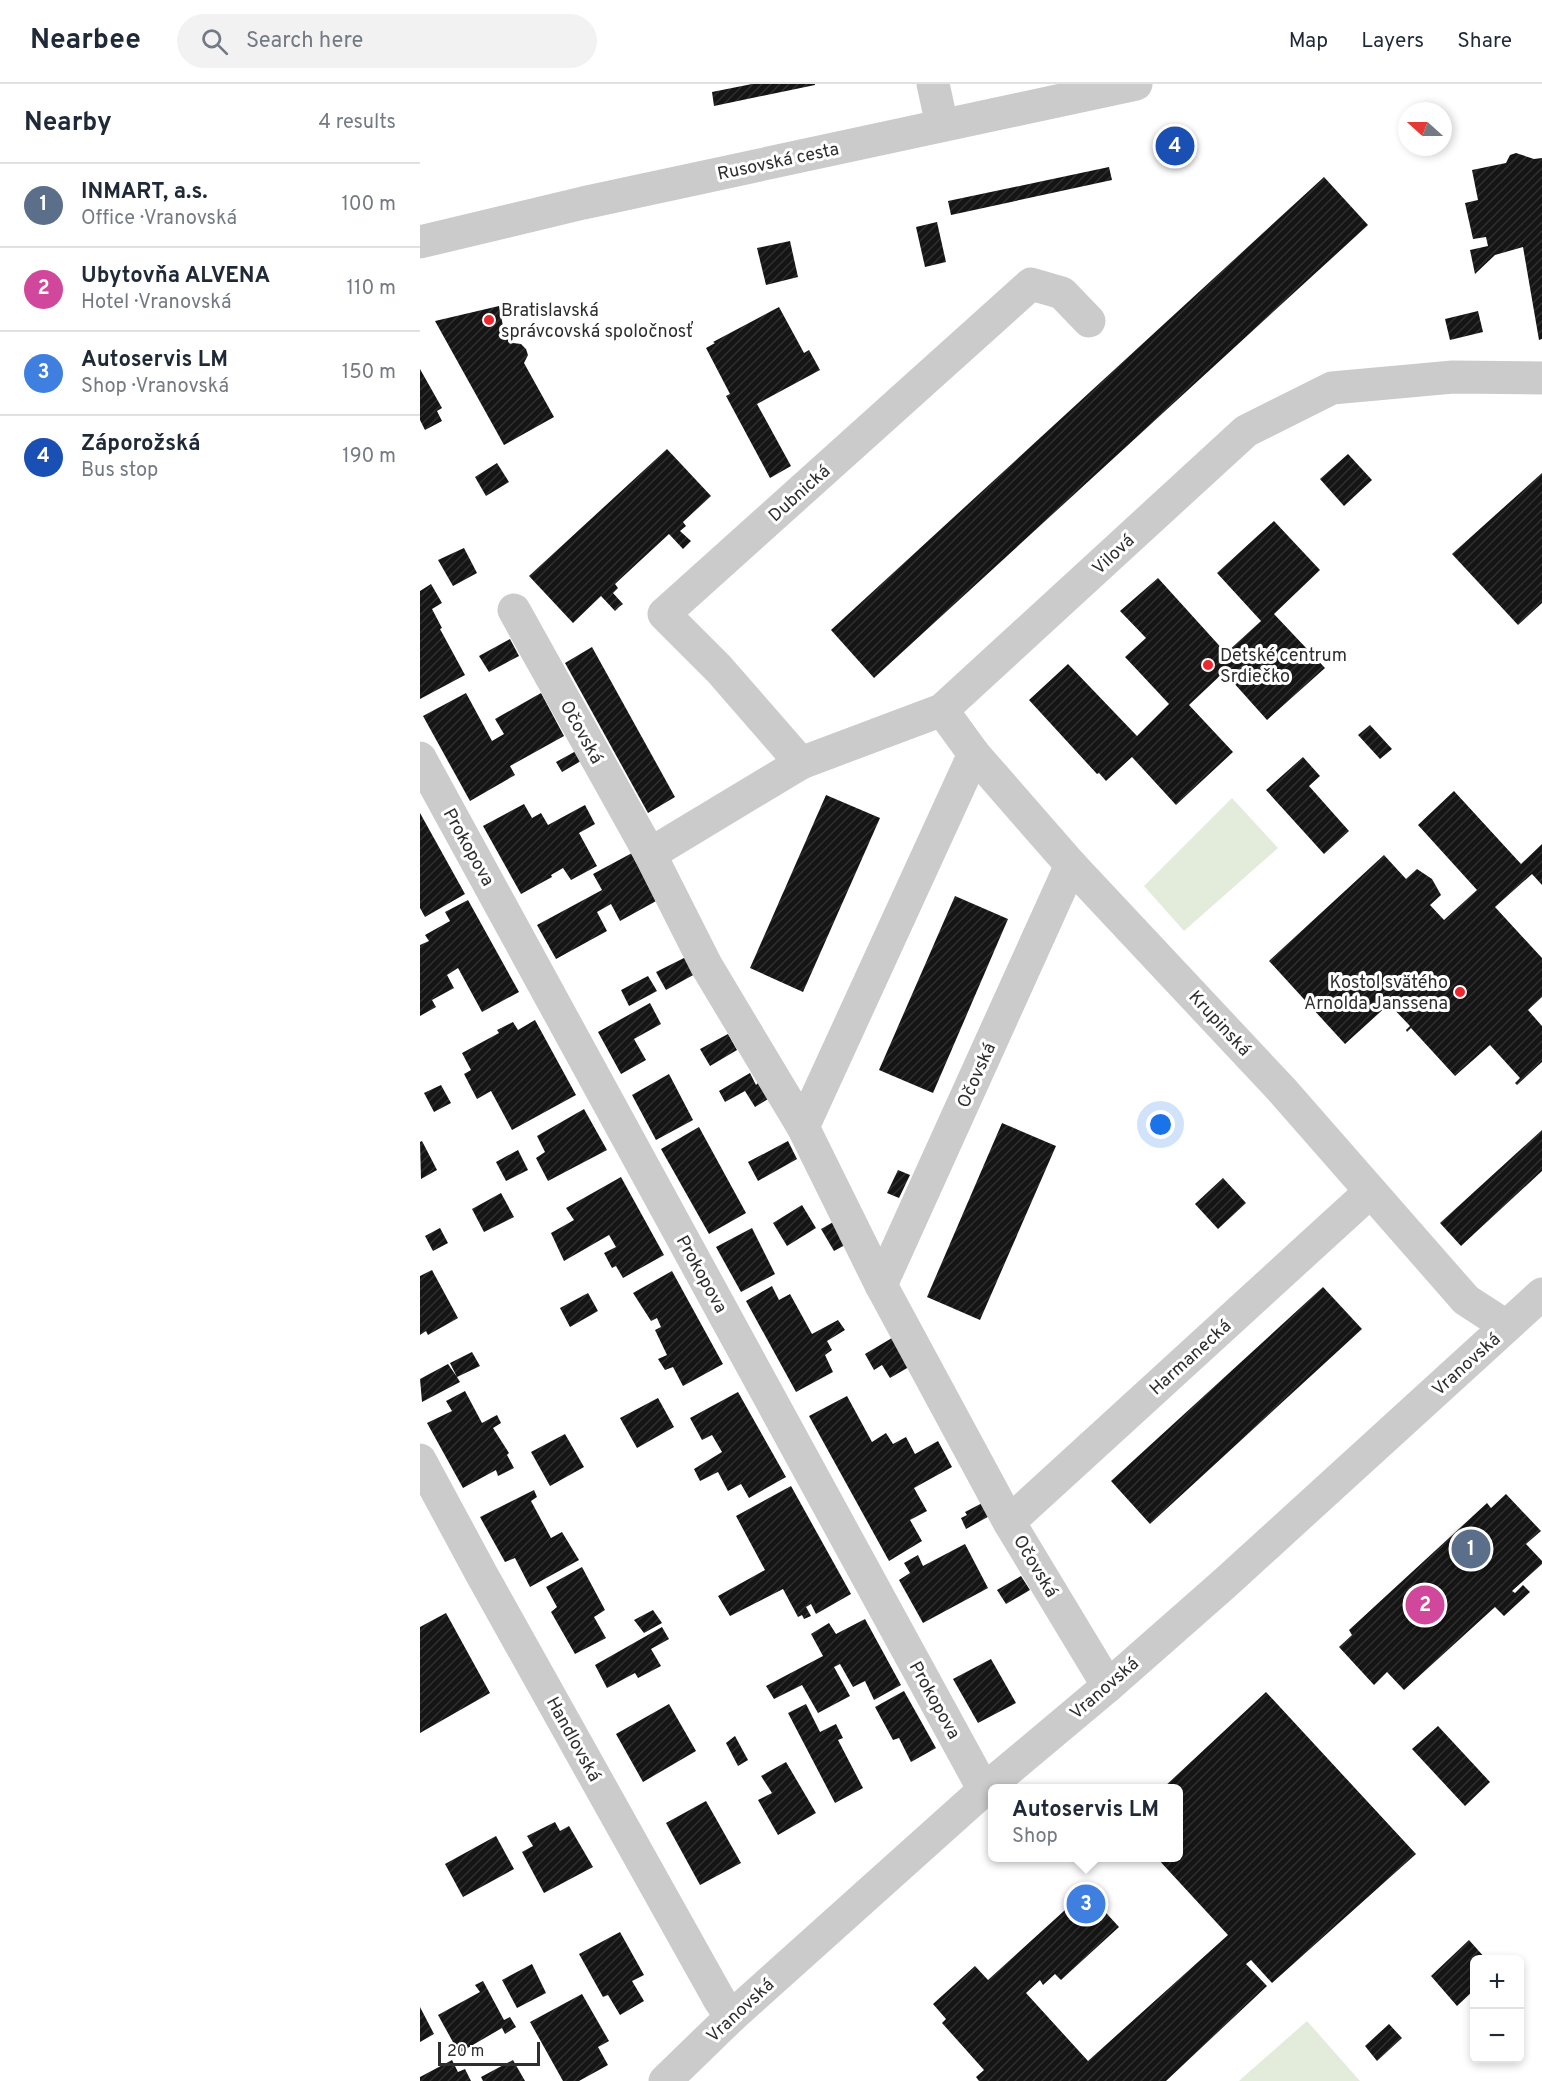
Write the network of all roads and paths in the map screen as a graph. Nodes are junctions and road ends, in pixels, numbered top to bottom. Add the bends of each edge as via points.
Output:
1 (933, 84) edge
2 (1136, 84) edge
3 (942, 125) junction
4 (420, 242) edge
5 (1089, 321) dead end
6 (1542, 378) edge
7 (514, 610) dead end
8 (942, 710) junction
9 (974, 754) junction
10 (420, 758) edge
11 (801, 763) junction
12 (650, 854) junction
13 (1071, 865) junction
14 (803, 1127) junction
15 (1370, 1192) junction
16 (881, 1285) junction
17 (1542, 1294) edge
18 (1506, 1326) junction
19 (420, 1460) edge
20 (1009, 1522) junction
21 (1108, 1686) junction
22 (991, 1784) edge
23 (988, 1787) edge
24 (984, 1790) junction
25 (731, 2017) junction
26 (665, 2081) edge

1 - 3 street
2 - 3 street, Rusovská cesta
3 - 4 street, Rusovská cesta
5 - 11 street, Dubnická via 1062,293 1031,284 664,614 719,669
6 - 8 street, Vilová via 1453,377 1332,388 1246,431
7 - 12 street, Očovská
8 - 9 street, Krupinská
8 - 11 street, Vilová
9 - 13 street, Krupinská
9 - 14 street
10 - 24 street, Prokopova
11 - 12 street, Vilová
12 - 14 street, Očovská via 706,965
13 - 15 street, Krupinská via 1281,1089
13 - 16 street, Očovská
14 - 16 street, Očovská
15 - 18 street, Krupinská via 1466,1300
15 - 20 street, Harmanecká
16 - 20 street, Očovská
17 - 18 street, Vranovská
18 - 21 street, Vranovská
19 - 25 street, Handlovská
20 - 21 street, Očovská
21 - 22 street, Vranovská
23 - 24 street, Vranovská
24 - 25 street, Vranovská
25 - 26 street, Vranovská

